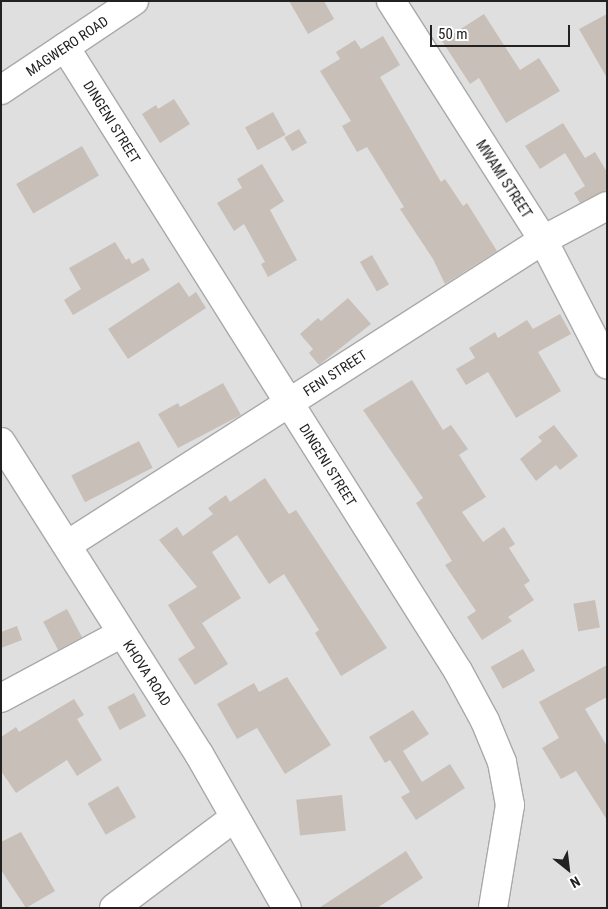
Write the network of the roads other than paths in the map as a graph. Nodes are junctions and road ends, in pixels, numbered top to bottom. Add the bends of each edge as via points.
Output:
1 (134, 1) edge
2 (391, 1) edge
3 (65, 47) junction
4 (1, 90) edge
5 (607, 206) edge
6 (543, 240) junction
7 (607, 364) edge
8 (289, 403) junction
9 (1, 442) edge
10 (67, 545) junction
11 (122, 633) junction
12 (1, 698) edge
13 (234, 817) junction
14 (114, 908) edge
15 (287, 908) edge
16 (493, 908) edge

1 - 3 street, MAGWERO ROAD
2 - 6 street, MWAMI STREET
3 - 4 street, MAGWERO ROAD
3 - 8 street, DINGENI STREET
5 - 6 street, FENI STREET
6 - 7 street, MWAMI STREET
6 - 8 street, FENI STREET
8 - 10 street, FENI STREET
8 - 16 street, DINGENI STREET via 458,671 499,754 509,787 510,805
9 - 10 street, KHOVA ROAD
10 - 11 street, KHOVA ROAD
11 - 12 street
11 - 13 street, KHOVA ROAD
13 - 14 street
13 - 15 street, KHOVA ROAD

